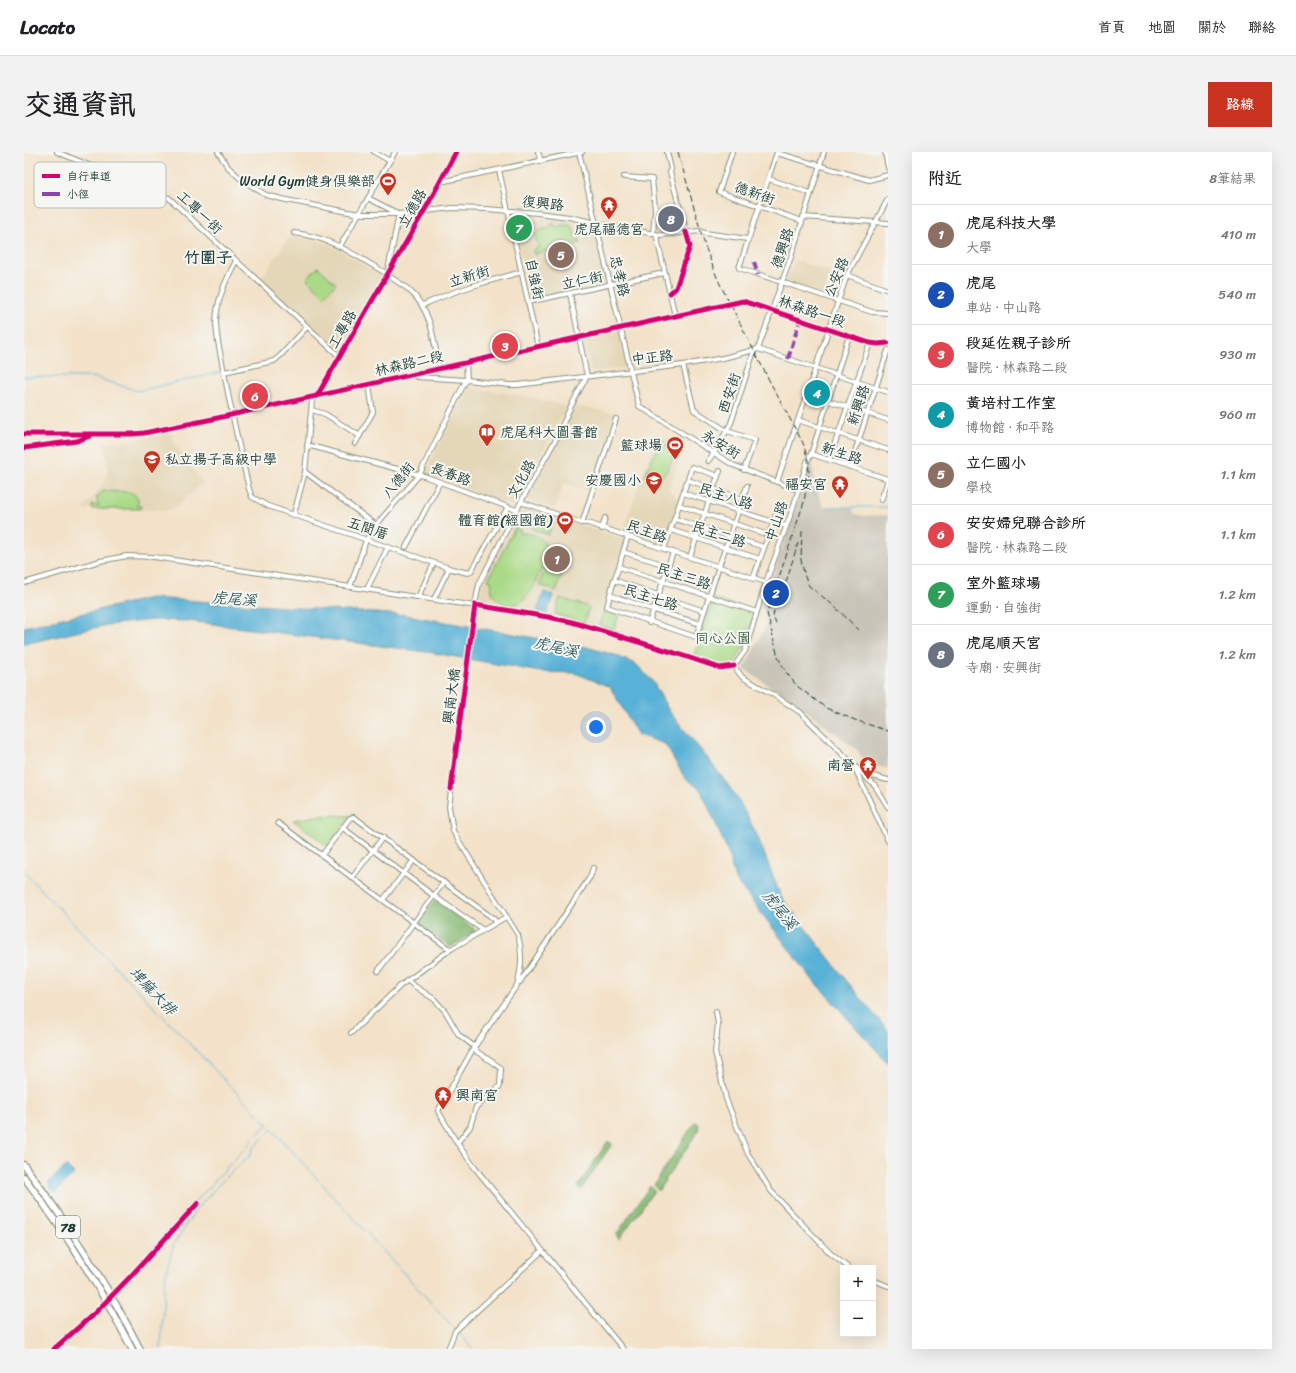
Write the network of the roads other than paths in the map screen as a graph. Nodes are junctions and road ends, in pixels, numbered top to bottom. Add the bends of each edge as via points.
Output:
1 (58, 152) edge
2 (218, 152) edge
3 (374, 152) edge
4 (395, 152) edge
5 (456, 152) edge
6 (538, 152) edge
7 (580, 152) edge
8 (667, 152) edge
9 (732, 152) edge
10 (777, 152) edge
11 (824, 152) edge
12 (885, 152) edge
13 (390, 161) junction
14 (540, 161) junction
15 (82, 162) edge
16 (819, 165) junction
17 (888, 165) edge
18 (499, 170) junction
19 (888, 175) edge
20 (624, 176) dead end
21 (768, 179) junction
22 (440, 182) junction
23 (810, 193) junction
24 (166, 197) edge
25 (368, 198) junction
26 (888, 199) edge
27 (760, 206) junction
28 (424, 211) junction
29 (508, 211) junction
30 (359, 214) junction
31 (399, 214) junction
32 (802, 219) junction
33 (595, 223) junction
34 (874, 223) junction
35 (888, 223) edge
36 (686, 232) junction
37 (294, 233) dead end
38 (655, 234) junction
39 (748, 239) junction
40 (340, 246) junction
41 (236, 261) junction
42 (522, 272) junction
43 (664, 274) junction
44 (387, 275) junction
45 (847, 275) junction
46 (782, 283) junction
47 (611, 285) junction
48 (888, 290) edge
49 (670, 293) junction
50 (570, 294) junction
51 (837, 301) junction
52 (528, 302) junction
53 (729, 304) joint
54 (423, 305) junction
55 (772, 310) junction
56 (888, 313) edge
57 (675, 316) junction
58 (307, 327) junction
59 (621, 328) junction
60 (828, 329) junction
61 (849, 336) junction
62 (580, 337) junction
63 (888, 342) edge
64 (870, 343) junction
65 (538, 346) junction
66 (756, 350) junction
67 (888, 350) edge
68 (340, 357) junction
69 (886, 362) edge
70 (466, 363) junction
71 (683, 365) junction
72 (815, 368) junction
73 (440, 369) junction
74 (630, 370) junction
75 (224, 372) junction
76 (413, 374) junction
77 (838, 375) junction
78 (587, 376) junction
79 (467, 380) junction
80 (857, 381) junction
81 (369, 384) junction
82 (876, 388) junction
83 (888, 392) edge
84 (807, 394) junction
85 (317, 396) junction
86 (829, 401) junction
87 (639, 406) joint
88 (848, 407) junction
89 (312, 410) junction
90 (867, 413) junction
91 (232, 415) junction
92 (616, 419) dead end
93 (798, 420) junction
94 (888, 420) edge
95 (820, 427) junction
96 (727, 430) junction
97 (839, 433) junction
98 (24, 434) edge
99 (94, 434) junction
100 (360, 436) junction
101 (859, 440) junction
102 (355, 444) dead end
103 (308, 445) junction
104 (24, 448) edge
105 (888, 450) edge
106 (714, 453) junction
107 (811, 454) junction
108 (830, 460) junction
109 (708, 461) dead end
110 (850, 467) junction
111 (744, 470) junction
112 (305, 472) junction
113 (420, 474) junction
114 (688, 480) junction
115 (888, 480) edge
116 (440, 482) junction
117 (778, 482) junction
118 (748, 486) dead end
119 (712, 489) junction
120 (798, 490) junction
121 (683, 493) junction
122 (742, 499) junction
123 (881, 500) dead end
124 (709, 501) junction
125 (521, 502) junction
126 (679, 505) junction
127 (779, 506) dead end
128 (508, 507) junction
129 (516, 510) junction
130 (739, 511) junction
131 (294, 514) junction
132 (705, 514) junction
133 (605, 518) dead end
134 (675, 519) junction
135 (773, 522) junction
136 (582, 523) junction
137 (734, 523) junction
138 (376, 524) junction
139 (700, 526) junction
140 (786, 526) junction
141 (602, 529) junction
142 (671, 530) junction
143 (768, 535) junction
144 (730, 536) junction
145 (627, 537) junction
146 (697, 538) junction
147 (366, 540) junction
148 (764, 546) junction
149 (388, 547) junction
150 (406, 547) dead end
151 (726, 548) junction
152 (664, 549) junction
153 (623, 552) junction
154 (673, 553) junction
155 (690, 557) junction
156 (760, 559) junction
157 (434, 563) junction
158 (669, 566) junction
159 (619, 567) junction
160 (449, 568) junction
161 (718, 568) junction
162 (753, 579) junction
163 (614, 580) junction
164 (664, 581) junction
165 (24, 583) edge
166 (765, 583) junction
167 (350, 587) junction
168 (367, 589) junction
169 (610, 595) junction
170 (659, 596) junction
171 (709, 596) junction
172 (418, 597) junction
173 (434, 599) junction
174 (474, 605) junction
175 (654, 610) junction
176 (704, 611) junction
177 (757, 612) junction
178 (649, 623) junction
179 (701, 624) junction
180 (734, 666) junction
181 (852, 763) junction
182 (864, 774) junction
183 (888, 780) edge
184 (888, 807) edge
185 (278, 823) dead end
186 (343, 828) junction
187 (383, 837) junction
188 (888, 841) edge
189 (373, 851) junction
190 (322, 855) junction
191 (414, 860) junction
192 (593, 868) dead end
193 (404, 874) junction
194 (352, 878) junction
195 (444, 882) junction
196 (434, 896) junction
197 (383, 900) junction
198 (506, 917) junction
199 (496, 922) junction
200 (414, 923) junction
201 (482, 930) junction
202 (451, 949) junction
203 (378, 972) dead end
204 (407, 980) junction
205 (517, 985) junction
206 (716, 1012) dead end
207 (351, 1033) dead end
208 (474, 1048) junction
209 (458, 1144) junction
210 (24, 1165) edge
211 (24, 1177) edge
212 (542, 1251) junction
213 (845, 1265) edge
214 (876, 1281) edge
215 (888, 1286) edge
216 (132, 1349) edge
217 (140, 1349) edge
218 (448, 1349) edge
219 (623, 1349) edge

1 - 15 street, 工專一街
2 - 30 street, 復興路 via 228,167 242,180 266,195
3 - 13 street
4 - 13 street
5 - 22 street, 立德路
6 - 14 street
7 - 14 street
7 - 33 street, 忠孝路
8 - 36 street
9 - 27 street, 德新街 via 718,192
10 - 16 street
10 - 21 street
11 - 16 street, 德興路
12 - 17 street
13 - 25 street
14 - 18 street
16 - 19 street via 869,180
16 - 23 street, 德興路
18 - 22 street
18 - 29 street, 自強街
20 - 38 street via 652,179
21 - 23 street
21 - 27 street
22 - 28 street, 立德路
23 - 32 street, 德興路
24 - 41 street, 工專一街
25 - 30 street
25 - 31 street
26 - 34 street, 公安路
27 - 32 street, 德新街
27 - 39 street
28 - 29 street, 復興路 via 453,208
28 - 31 street, 復興路
28 - 44 street, 立德路
29 - 33 street, 復興路 via 569,216
29 - 42 street, 自強街
30 - 31 street, 復興路
30 - 40 street
31 - 44 street, 工專路
32 - 34 street, 德新街
32 - 46 street, 德興路
33 - 38 street, 復興路
33 - 47 street, 忠孝路
34 - 35 street, 德新街
34 - 45 street, 公安路
36 - 38 street, 復興路
36 - 39 street, 復興路 via 700,231
36 - 49 street via 690,246 676,288
37 - 40 street via 314,236
38 - 43 street
39 - 46 street via 739,268
40 - 44 street
41 - 58 street, 工專一街
41 - 75 street via 226,279 216,320
42 - 52 street, 自強街
42 - 54 street, 立新街 via 474,285
43 - 47 street, 立仁街
43 - 49 street
44 - 54 street via 410,291
44 - 68 street, 工專路
45 - 48 street
45 - 51 street, 公安路
46 - 51 street
46 - 55 street, 德興路
47 - 50 street, 立仁街
47 - 59 street, 忠孝路
49 - 57 street
50 - 52 street, 立仁街
50 - 62 street
51 - 56 street via 872,312
51 - 60 street, 公安路
52 - 65 street, 自強街
53 - 55 main road, 林森路一段 via 746,302
53 - 57 main road, 林森路二段
54 - 73 street via 432,327
55 - 60 main road, 林森路一段
55 - 66 street, 德興路
57 - 59 main road, 林森路二段
58 - 68 street, 工專一街
58 - 75 street via 274,361
59 - 62 main road, 林森路二段
59 - 74 street, 忠孝路
60 - 61 main road, 林森路一段
60 - 72 street, 公安路
61 - 64 main road, 林森路一段
61 - 77 street, 中山路
62 - 65 main road, 林森路二段
62 - 78 street
63 - 64 main road, 林森路一段
64 - 80 street
65 - 70 main road, 林森路二段
66 - 71 street, 中正路
66 - 72 street
66 - 96 street, 西安街
67 - 69 street, 新興路
68 - 85 street, 工專路
69 - 82 street, 新興路
70 - 73 main road, 林森路二段
70 - 79 street
71 - 74 street, 中正路
71 - 96 street via 694,410
72 - 77 street
72 - 84 street, 公安路
73 - 76 main road, 林森路二段
74 - 78 street, 中正路
74 - 87 street, 忠孝路
75 - 91 street
76 - 79 street, 中正路 via 417,377
76 - 81 main road, 林森路二段
77 - 80 street
77 - 86 street, 中山路
78 - 79 street, 中正路 via 517,385
78 - 125 street, 文化路
79 - 113 street, 八德街
80 - 82 street
80 - 88 street
81 - 85 main road, 林森路二段
81 - 100 street via 373,412
82 - 83 street
82 - 90 street, 新興路
84 - 86 street
84 - 93 street, 公安路
85 - 89 street, 工專路 via 312,401
85 - 91 main road, 林森路二段
86 - 88 street
86 - 95 street, 中山路
87 - 106 street, 永安街
88 - 90 street
88 - 97 street
89 - 100 street via 325,414
89 - 103 street, 工專路
90 - 94 street
90 - 101 street, 新興路
91 - 99 main road, 林森路二段 via 144,433
91 - 131 street, 五間厝 via 252,498
92 - 136 street
93 - 95 street
93 - 117 street, 公安路
95 - 97 street
95 - 107 street, 中山路
96 - 106 street, 西安街
96 - 111 street via 755,440
97 - 101 street
97 - 108 street
98 - 99 main road, 林森路二段
99 - 104 street via 77,441
100 - 102 street
101 - 105 street
101 - 110 street, 新興路
103 - 112 street, 工專路
103 - 113 street, 長春路
106 - 109 street, 西安街
106 - 111 street, 永安街
107 - 108 street, 新生路
107 - 120 street, 中山路
108 - 110 street, 新生路
110 - 115 street, 新生路
111 - 117 street, 永安街
112 - 131 street, 工專路
112 - 138 street
113 - 116 street, 長春路
113 - 138 street, 八德街
114 - 119 street
114 - 119 street via 692,467 719,473
114 - 121 street
115 - 123 street
116 - 128 street, 長春路
116 - 150 street
117 - 120 street, 永安街
118 - 122 street
119 - 122 street
119 - 124 street
120 - 140 street, 中山路
121 - 124 street, 民主八路
121 - 126 street
122 - 130 street
124 - 130 street, 民主八路
124 - 132 street
125 - 129 street, 文化路
125 - 136 street, 民主路
126 - 132 street
126 - 134 street
127 - 135 street
128 - 129 street, 長春路
128 - 160 street, 文化路 via 471,571 468,573
129 - 174 street, 文化路 via 479,584
130 - 135 street, 民主八路
130 - 137 street
131 - 147 street, 五間厝
132 - 137 street
132 - 139 street
133 - 141 street
134 - 139 street
134 - 142 street
135 - 140 street, 民主八路
135 - 143 street
136 - 141 street, 民主路
137 - 143 street
137 - 144 street
138 - 147 street, 八德街
139 - 144 street
139 - 146 street
140 - 166 street, 中山路
141 - 145 street, 民主路
142 - 146 street, 民主二路
142 - 152 street
143 - 148 street
144 - 148 street
144 - 151 street
145 - 152 street, 民主路
145 - 153 street
145 - 154 street
146 - 151 street, 民主二路
146 - 155 street
147 - 149 street, 五間厝
147 - 167 street, 八德街
148 - 156 street
149 - 157 street, 五間厝
149 - 168 street
151 - 156 street, 民主二路
151 - 161 street
152 - 154 street, 民主路
153 - 158 street
153 - 159 street
154 - 155 street, 民主路
154 - 158 street
154 - 161 street
155 - 161 street, 民主路
156 - 162 street
157 - 160 street, 文化路
157 - 172 street
158 - 164 street
159 - 163 street, 民主七路
159 - 164 street, 民主三路
160 - 173 street
161 - 162 street, 民主路
161 - 171 street
162 - 166 street, 民主路
163 - 169 street, 民主七路
163 - 170 street
164 - 170 street
164 - 171 street, 民主三路
165 - 167 street via 100,561 127,556 175,559
166 - 177 street, 中山路
167 - 168 street
168 - 172 street
169 - 175 street, 民主七路
169 - 178 street via 607,608
170 - 175 street
170 - 176 street
171 - 176 street
171 - 177 street, 民主三路
172 - 173 street
173 - 174 street
174 - 180 street via 572,622 720,668
174 - 198 street, 興南大橋 via 449,807 453,831
175 - 178 street
175 - 179 street, 民主七路
176 - 179 street
177 - 180 street, 中山路 via 745,650
178 - 179 street via 696,637
180 - 181 street via 742,677 800,712
181 - 182 street
181 - 188 street
182 - 183 street
182 - 184 street
185 - 190 street
186 - 187 street via 350,818 354,817
186 - 189 street
186 - 190 street
187 - 189 street
187 - 191 street
189 - 193 street
189 - 194 street
190 - 194 street
191 - 193 street
191 - 195 street
192 - 205 street via 590,877
193 - 196 street
193 - 197 street
194 - 197 street
195 - 196 street
195 - 199 street
196 - 200 street
196 - 201 street
197 - 200 street
198 - 199 street
198 - 205 street, 興南大橋 via 518,935 522,947
199 - 201 street
200 - 202 street
200 - 203 street
201 - 202 street
202 - 204 street
204 - 207 street
204 - 208 street via 434,999 460,1035
205 - 208 street
206 - 213 street via 718,1024 715,1052 726,1099 748,1154 771,1191 830,1253
208 - 209 street via 438,1111
208 - 209 street via 501,1068 500,1086 476,1107 470,1127
209 - 212 street
210 - 217 highway, 78 via 72,1232 110,1292
211 - 216 highway, 78 via 80,1258
212 - 218 street via 456,1330
212 - 219 street
214 - 215 street

